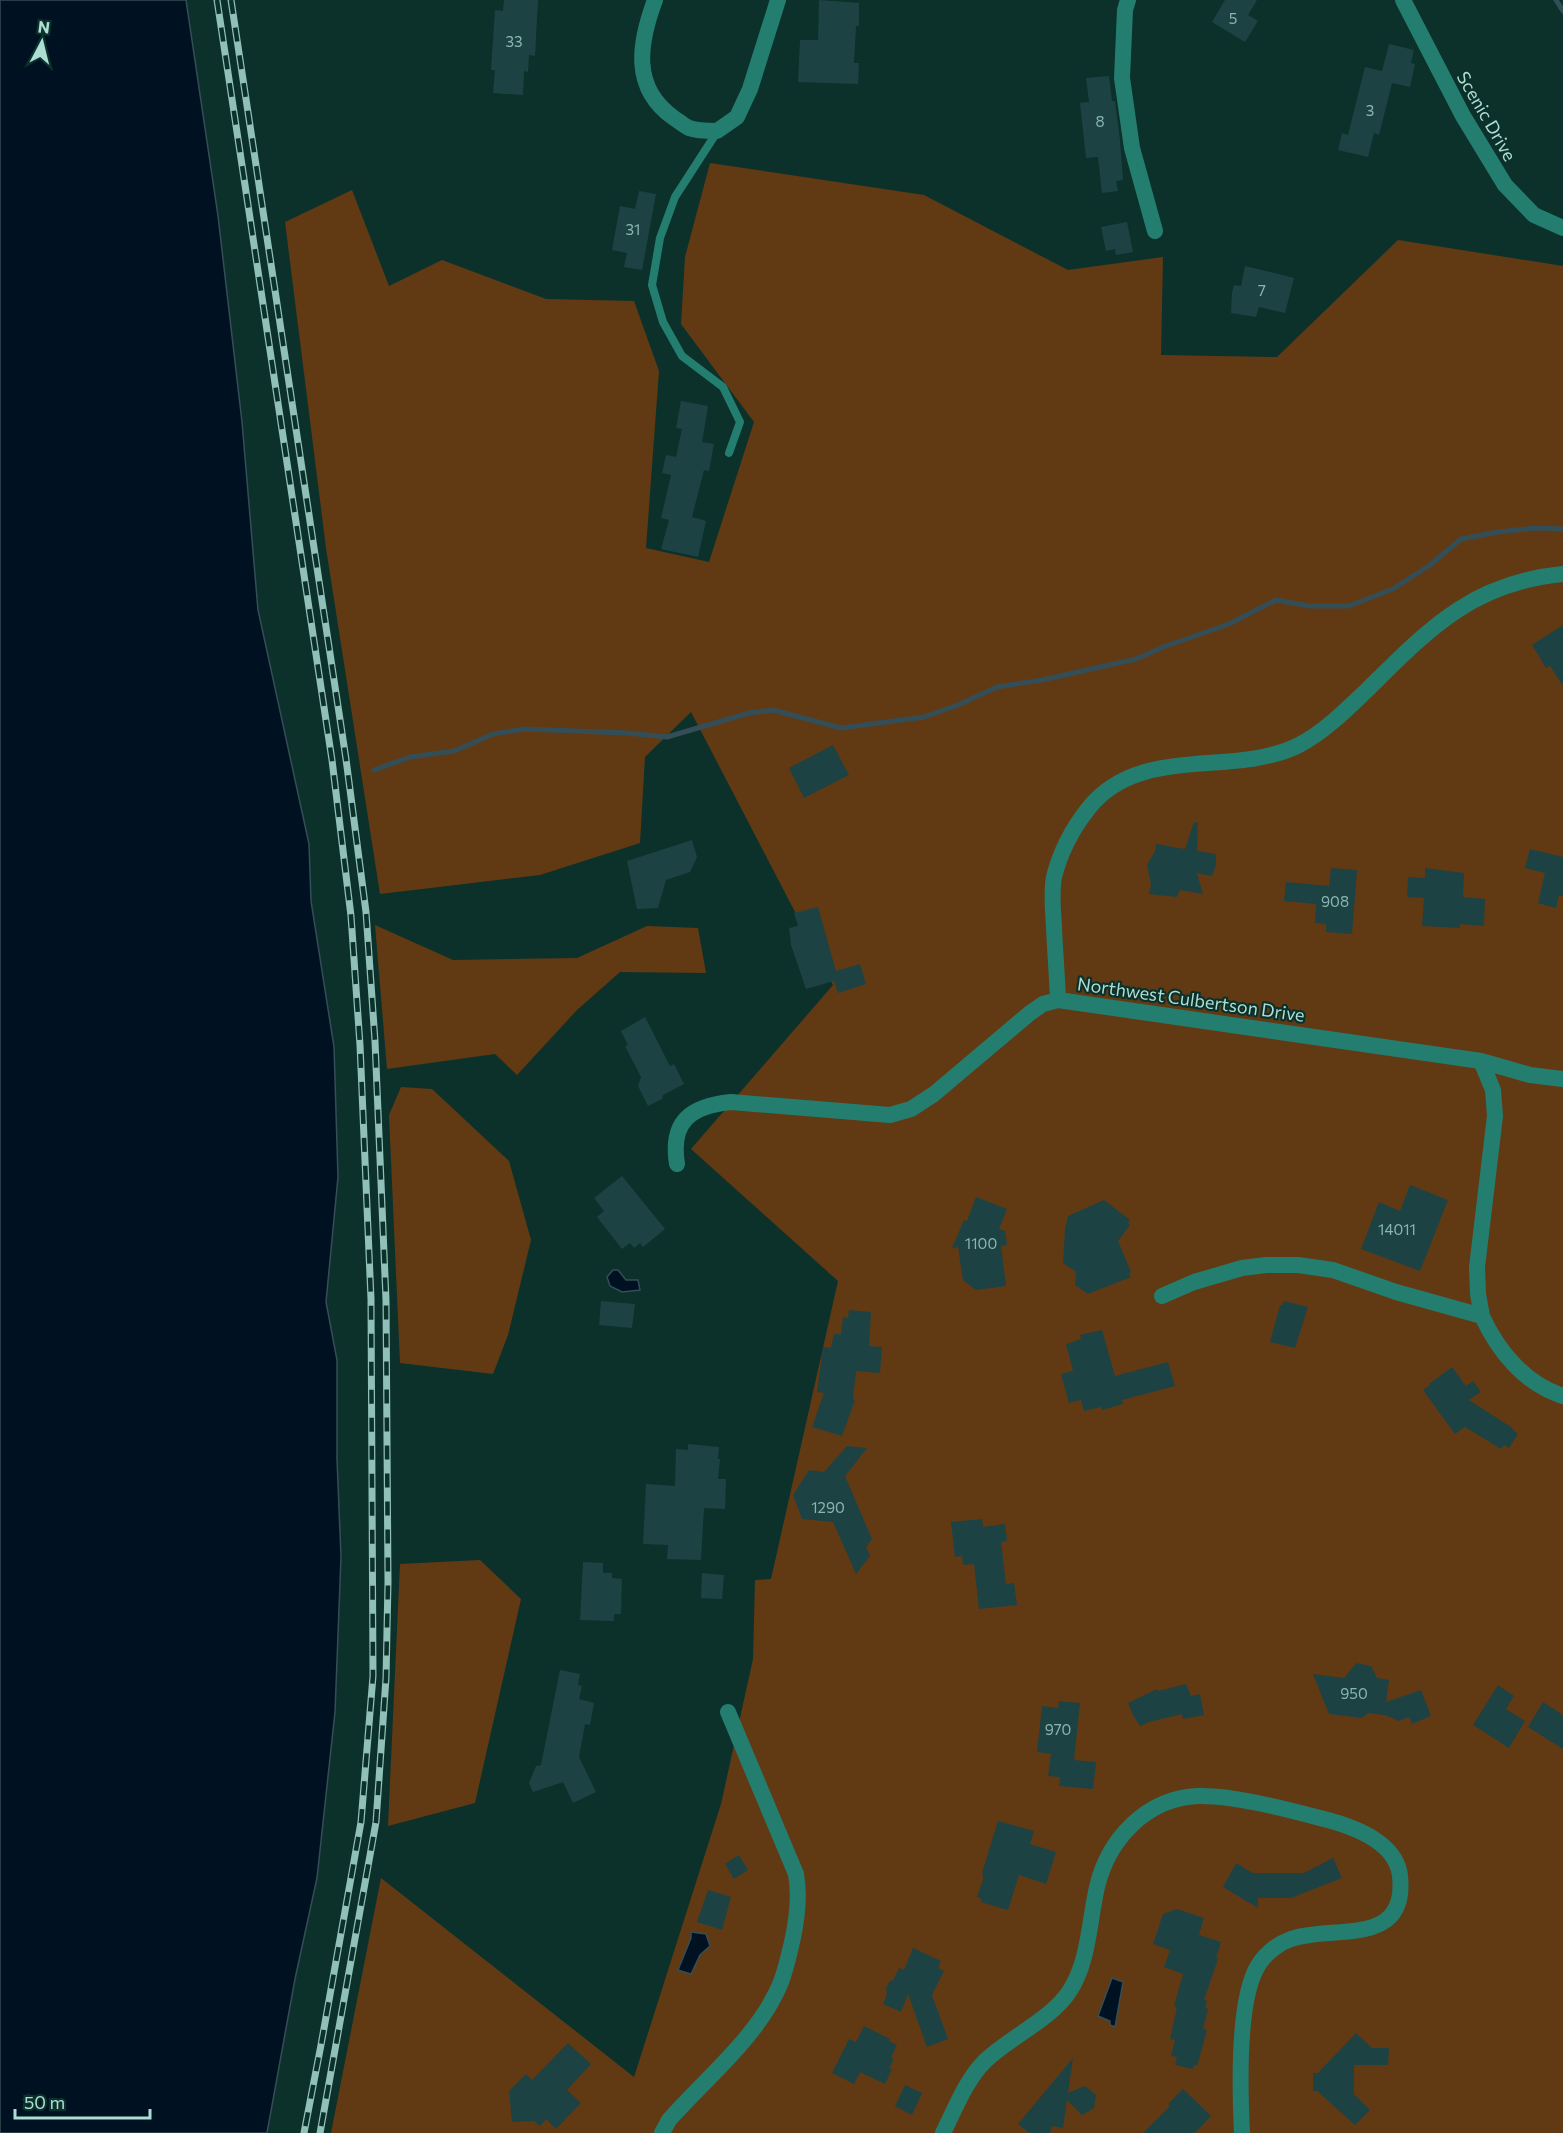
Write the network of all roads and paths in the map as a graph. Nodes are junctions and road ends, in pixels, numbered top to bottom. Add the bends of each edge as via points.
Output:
1 (655, 0) edge
2 (778, 0) edge
3 (1128, 0) edge
4 (1403, 0) edge
5 (717, 131) junction
6 (1563, 228) edge
7 (1155, 231) dead end
8 (729, 453) dead end
9 (1563, 574) edge
10 (1058, 1000) junction
11 (1481, 1061) junction
12 (1563, 1079) edge
13 (677, 1164) dead end
14 (1162, 1296) dead end
15 (1482, 1316) junction
16 (1563, 1396) edge
17 (728, 1712) dead end
18 (662, 2133) edge
19 (943, 2133) edge
20 (1242, 2133) edge

1 - 5 street via 641,56 649,90 662,109 690,129
2 - 5 street via 750,89 737,117
3 - 7 street via 1122,78 1132,148
4 - 6 street, Scenic Drive via 1463,116 1505,185 1534,215
5 - 8 lane via 675,197 660,238 652,285 663,322 682,356 723,387 740,422
9 - 10 street via 1498,588 1445,617 1322,731 1301,745 1277,755 1166,767 1135,774 1110,787 1089,807 1074,830 1054,879
10 - 11 street, Northwest Culbertson Drive
10 - 13 street, Northwest Culbertson Drive via 1030,1013 911,1109 890,1115 867,1115 731,1102 695,1110 677,1132
11 - 12 street, Northwest Culbertson Drive via 1530,1075
11 - 15 street via 1493,1090 1495,1116 1477,1267
14 - 15 street via 1242,1268 1298,1265 1333,1270
15 - 16 street via 1491,1335 1528,1379
17 - 18 street via 796,1874 796,1923 781,1982 761,2017 669,2120
19 - 20 street via 980,2067 1069,1993 1083,1960 1100,1876 1122,1835 1146,1813 1196,1796 1229,1799 1349,1827 1379,1843 1398,1867 1400,1876 1395,1908 1380,1924 1367,1930 1293,1938 1280,1944 1259,1964 1246,1997

